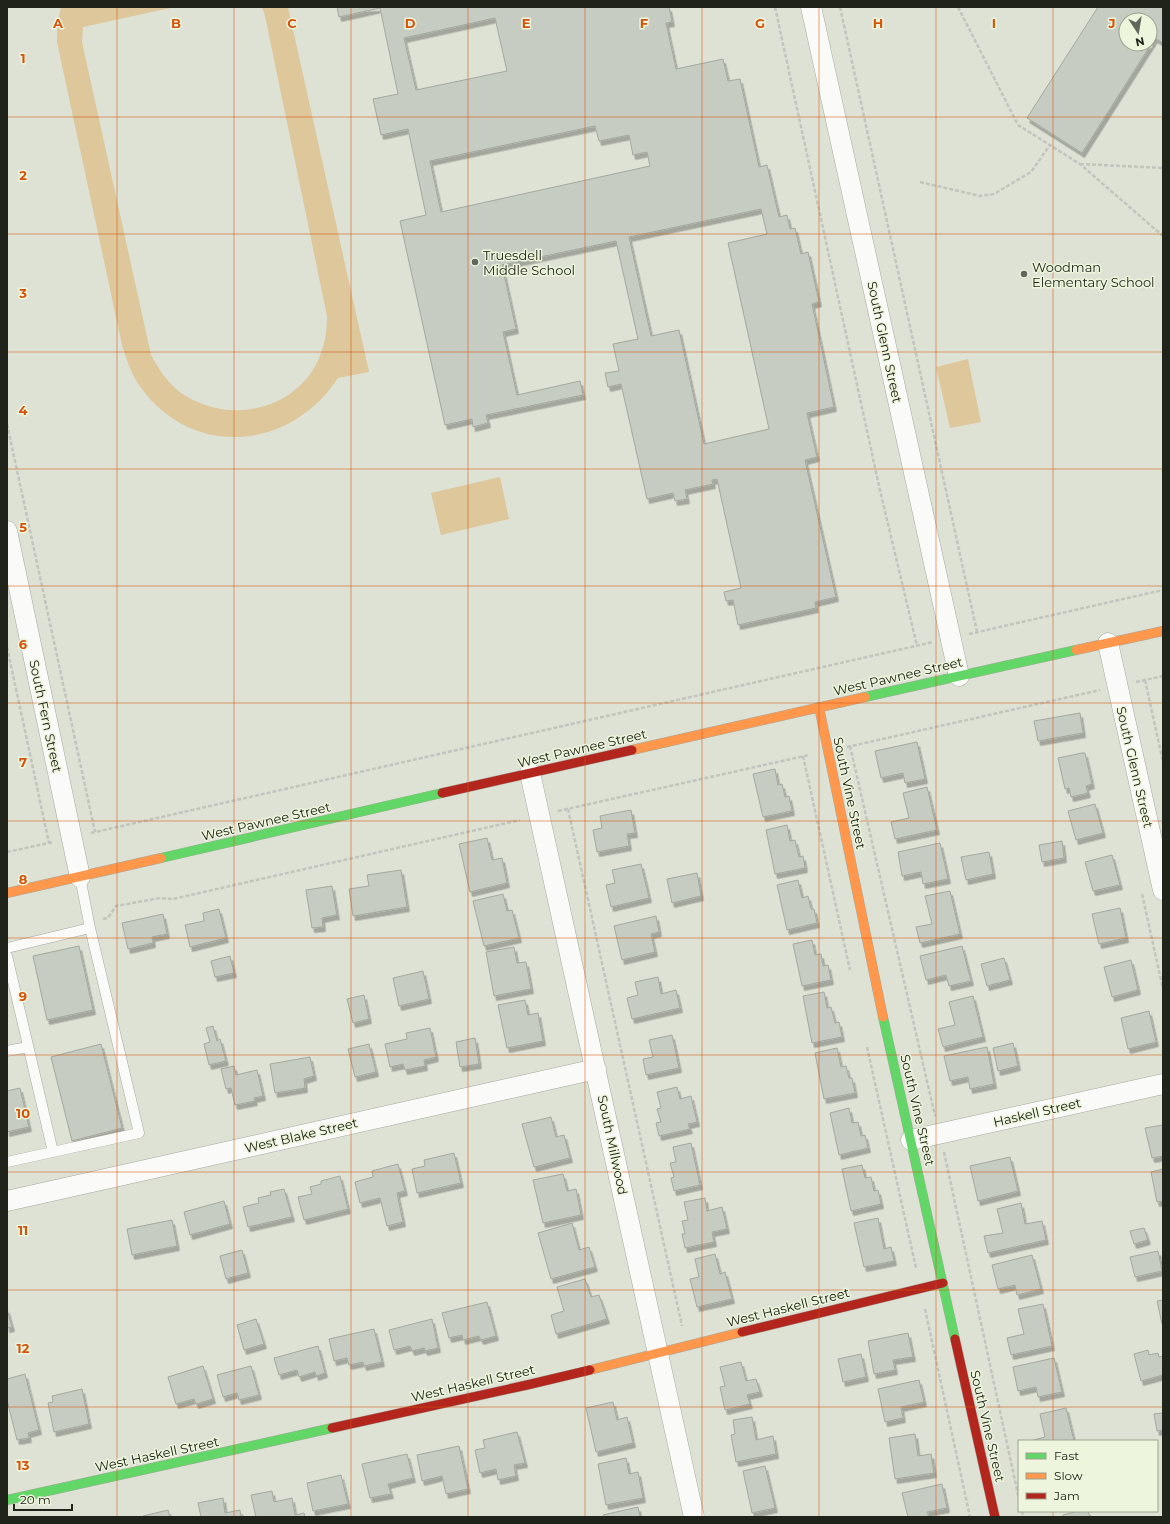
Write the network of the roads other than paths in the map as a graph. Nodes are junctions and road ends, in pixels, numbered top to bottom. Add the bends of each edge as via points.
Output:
1 (810, 7) edge
2 (7, 531) edge
3 (1163, 631) edge
4 (1108, 643) junction
5 (959, 676) junction
6 (819, 707) junction
7 (530, 773) junction
8 (80, 877) junction
9 (1163, 890) edge
10 (7, 893) edge
11 (90, 925) junction
12 (7, 948) edge
13 (7, 956) edge
14 (28, 1046) junction
15 (7, 1051) edge
16 (596, 1069) junction
17 (1163, 1084) edge
18 (911, 1140) junction
19 (53, 1152) junction
20 (7, 1162) edge
21 (7, 1201) edge
22 (943, 1283) junction
23 (659, 1352) junction
24 (7, 1500) edge
25 (694, 1517) edge
26 (995, 1517) edge

1 - 5 street, South Glenn Street
2 - 8 street, South Fern Street
3 - 4 street, West Pawnee Street
4 - 5 street, West Pawnee Street
4 - 9 street, South Glenn Street
5 - 6 street, West Pawnee Street
6 - 7 street, West Pawnee Street
6 - 18 street, South Vine Street
7 - 8 street, West Pawnee Street
7 - 16 street, South Millwood
8 - 10 street, West Pawnee Street
8 - 11 lane
11 - 12 lane
11 - 19 lane via 139,1133
13 - 14 lane
14 - 15 lane
14 - 19 lane
16 - 21 street, West Blake Street
16 - 23 street, South Millwood
17 - 18 street, Haskell Street
18 - 22 street, South Vine Street
19 - 20 lane
22 - 23 street, West Haskell Street
22 - 26 street, South Vine Street
23 - 24 street, West Haskell Street via 527,1385
23 - 25 street, South Millwood

